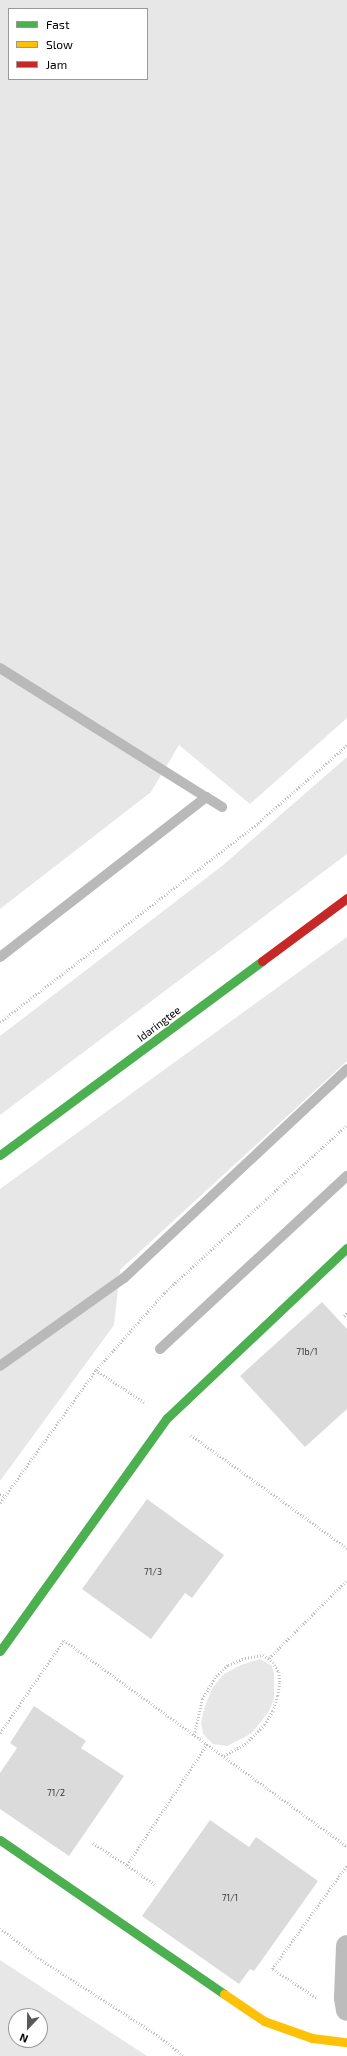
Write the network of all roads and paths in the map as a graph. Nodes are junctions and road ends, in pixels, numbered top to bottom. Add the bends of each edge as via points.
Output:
1 (347, 745) edge
2 (347, 897) edge
3 (0, 1022) edge
4 (347, 1125) edge
5 (0, 1155) edge
6 (347, 1248) edge
7 (96, 1370) junction
8 (167, 1418) junction
9 (0, 1494) edge
10 (5, 1496) junction
11 (0, 1503) edge
12 (347, 1548) edge
13 (347, 1580) edge
14 (0, 1651) edge
15 (269, 1658) junction
16 (0, 1733) edge
17 (194, 1735) junction
18 (207, 1744) junction
19 (224, 1756) junction
20 (0, 1840) edge
21 (93, 1843) dead end
22 (347, 1846) edge
23 (126, 1864) junction
24 (347, 1865) edge
25 (156, 1885) dead end
26 (0, 1928) edge
27 (347, 1946) edge
28 (320, 2001) dead end
29 (347, 2010) edge
30 (347, 2042) edge
31 (184, 2056) edge

1 - 3 path via 258,823
2 - 5 street, Idaringtee via 134,1058
4 - 7 path via 164,1292
6 - 8 street
7 - 8 path
7 - 10 path
8 - 12 path
8 - 14 street
9 - 10 path
10 - 11 path
13 - 15 path
15 - 17 path via 245,1658 228,1665 216,1676 202,1699
15 - 19 path via 278,1672 280,1683 273,1711 265,1725 246,1744
16 - 17 path via 64,1640
17 - 18 path
18 - 19 path
18 - 23 path
19 - 22 path
20 - 30 street via 264,2020 312,2038
21 - 23 path
23 - 25 path
24 - 28 path via 272,1969
26 - 31 path via 43,1961 159,2036
27 - 29 street

